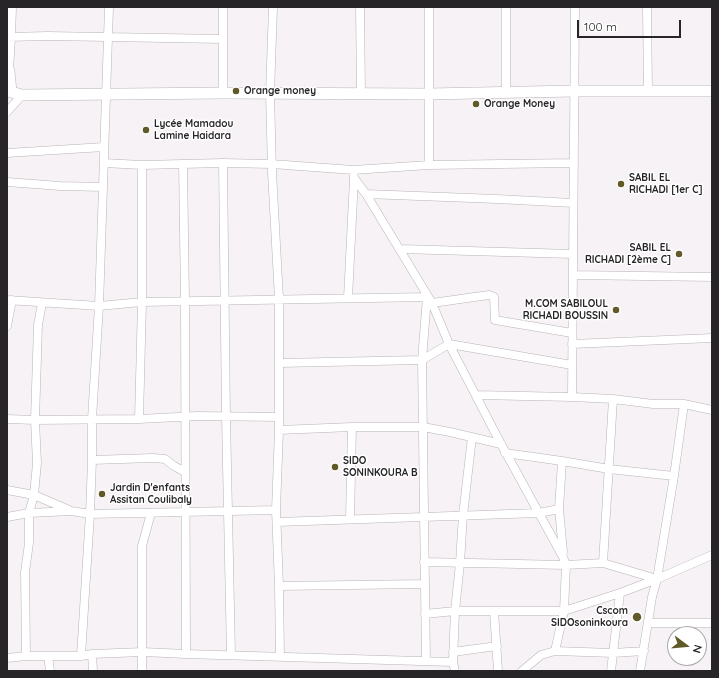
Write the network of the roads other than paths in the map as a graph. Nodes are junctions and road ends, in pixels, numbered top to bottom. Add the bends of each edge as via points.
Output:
1 (12, 7) edge
2 (109, 7) edge
3 (223, 7) edge
4 (274, 7) edge
5 (360, 7) edge
6 (429, 7) edge
7 (506, 7) edge
8 (575, 7) edge
9 (647, 7) edge
10 (109, 36) junction
11 (9, 37) edge
12 (223, 39) junction
13 (8, 71) edge
14 (574, 91) junction
15 (712, 91) edge
16 (506, 92) junction
17 (648, 92) junction
18 (223, 93) junction
19 (106, 94) junction
20 (270, 94) junction
21 (361, 94) junction
22 (429, 94) junction
23 (22, 95) junction
24 (7, 112) edge
25 (104, 147) junction
26 (7, 153) edge
27 (104, 163) junction
28 (223, 163) junction
29 (574, 163) junction
30 (183, 164) junction
31 (272, 164) junction
32 (142, 165) junction
33 (429, 165) junction
34 (353, 174) junction
35 (7, 182) edge
36 (103, 187) junction
37 (366, 194) junction
38 (573, 203) junction
39 (400, 249) junction
40 (573, 254) junction
41 (573, 275) junction
42 (712, 277) edge
43 (348, 298) junction
44 (279, 299) junction
45 (9, 300) edge
46 (225, 300) junction
47 (429, 300) junction
48 (185, 301) junction
49 (142, 302) junction
50 (42, 303) junction
51 (98, 306) junction
52 (7, 326) edge
53 (572, 333) junction
54 (712, 338) edge
55 (449, 344) junction
56 (572, 344) junction
57 (422, 360) junction
58 (280, 363) junction
59 (572, 365) junction
60 (476, 395) junction
61 (572, 397) junction
62 (614, 399) junction
63 (684, 404) junction
64 (712, 410) edge
65 (186, 417) junction
66 (226, 417) junction
67 (279, 417) junction
68 (140, 418) junction
69 (7, 419) edge
70 (92, 419) junction
71 (35, 420) junction
72 (352, 427) junction
73 (423, 427) junction
74 (279, 430) junction
75 (472, 437) junction
76 (501, 444) junction
77 (505, 453) junction
78 (92, 460) junction
79 (562, 461) junction
80 (609, 469) junction
81 (186, 472) junction
82 (674, 476) junction
83 (7, 490) edge
84 (34, 495) junction
85 (559, 509) junction
86 (276, 510) junction
87 (71, 511) junction
88 (228, 511) junction
89 (29, 513) junction
90 (152, 513) junction
91 (185, 513) junction
92 (539, 513) junction
93 (90, 514) junction
94 (463, 515) junction
95 (7, 517) edge
96 (424, 517) junction
97 (350, 519) junction
98 (276, 522) junction
99 (712, 555) edge
100 (565, 561) junction
101 (424, 562) junction
102 (460, 563) junction
103 (603, 563) junction
104 (657, 579) junction
105 (425, 584) junction
106 (279, 586) junction
107 (620, 593) junction
108 (455, 611) junction
109 (494, 611) junction
110 (564, 611) junction
111 (425, 614) junction
112 (648, 623) junction
113 (712, 623) edge
114 (496, 646) junction
115 (555, 651) junction
116 (143, 652) junction
117 (453, 652) junction
118 (644, 652) junction
119 (613, 653) junction
120 (92, 654) junction
121 (186, 654) junction
122 (231, 655) junction
123 (26, 656) junction
124 (48, 656) junction
125 (81, 656) junction
126 (280, 657) junction
127 (7, 658) edge
128 (426, 660) junction
129 (453, 662) junction
130 (50, 671) edge
131 (92, 671) edge
132 (142, 671) edge
133 (455, 671) edge
134 (498, 671) edge
135 (522, 671) edge
136 (611, 671) edge
137 (640, 671) edge

1 - 11 street
2 - 10 street
3 - 12 street
4 - 20 street
5 - 21 street
6 - 22 street
7 - 16 street
8 - 14 street
9 - 17 street
10 - 11 street
10 - 12 street
10 - 19 street
11 - 13 street
12 - 18 street
13 - 23 street via 11,92
14 - 16 street
14 - 17 street
14 - 29 street
15 - 17 street
16 - 22 street
18 - 19 street
18 - 20 street
19 - 23 street
19 - 25 street
20 - 21 street
20 - 31 street
21 - 22 street
22 - 33 street
23 - 24 street
25 - 26 street
25 - 27 street
27 - 32 street
27 - 36 street
28 - 30 street
28 - 31 street
28 - 46 street
29 - 33 street
29 - 38 street
30 - 32 street
30 - 48 street
31 - 34 street
31 - 44 street
32 - 49 street
33 - 34 street
34 - 37 street
34 - 43 street
35 - 36 street
36 - 51 street
37 - 38 street
37 - 39 street
38 - 40 street
39 - 40 street
39 - 47 street
40 - 41 street
41 - 42 street
41 - 53 street
43 - 44 street
43 - 47 street
44 - 46 street
44 - 58 street
45 - 50 street
45 - 52 street
46 - 48 street
46 - 66 street
47 - 53 street via 490,295 494,297 495,320
47 - 55 street
47 - 57 street
48 - 49 street
48 - 65 street
49 - 51 street
49 - 68 street
50 - 51 street
50 - 71 street via 38,325
51 - 70 street
53 - 56 street
54 - 56 street
55 - 57 street
55 - 59 street
55 - 60 street
56 - 59 street
57 - 58 street
57 - 73 street
58 - 67 street
59 - 61 street
60 - 61 street
60 - 76 street
61 - 62 street
62 - 63 street via 652,404
62 - 80 street
63 - 64 street
63 - 82 street
65 - 66 street
65 - 68 street
65 - 81 street
66 - 67 street
66 - 88 street
67 - 74 street
68 - 70 street
69 - 71 street
70 - 71 street
70 - 78 street
71 - 84 street via 37,463
72 - 73 street
72 - 74 street
72 - 97 street
73 - 75 street
73 - 96 street
74 - 86 street
75 - 76 street
75 - 94 street
76 - 77 street
77 - 79 street
77 - 92 street
78 - 81 street via 165,459
78 - 93 street
79 - 80 street
79 - 85 street
80 - 82 street
80 - 103 street
81 - 91 street
82 - 104 street
83 - 84 street
84 - 87 street
84 - 89 street
85 - 92 street
85 - 100 street
86 - 88 street
86 - 98 street
87 - 89 street
87 - 93 street
88 - 91 street
88 - 122 street
89 - 95 street
89 - 123 street via 25,572
90 - 91 street
90 - 93 street
90 - 116 street via 142,546
91 - 121 street
92 - 94 street
92 - 100 street
93 - 125 street
94 - 96 street
94 - 102 street
96 - 97 street
96 - 101 street
97 - 98 street
98 - 106 street
99 - 104 street
100 - 102 street
100 - 103 street
100 - 110 street
101 - 102 street
101 - 105 street
102 - 108 street
103 - 104 street
104 - 107 street
104 - 112 street
105 - 106 street
105 - 111 street
106 - 126 street
107 - 110 street
107 - 119 street
108 - 109 street
108 - 111 street
108 - 117 street
109 - 110 street
109 - 114 street
110 - 115 street
111 - 128 street
112 - 113 street
112 - 118 street
114 - 117 street
114 - 134 street
115 - 119 street
115 - 135 street via 541,655
116 - 120 street
116 - 121 street
116 - 132 street
117 - 129 street
118 - 119 street
118 - 137 street
119 - 136 street
120 - 125 street
120 - 131 street
121 - 122 street
122 - 126 street
123 - 124 street
123 - 127 street
124 - 125 street
124 - 130 street
126 - 128 street
128 - 129 street
129 - 133 street

